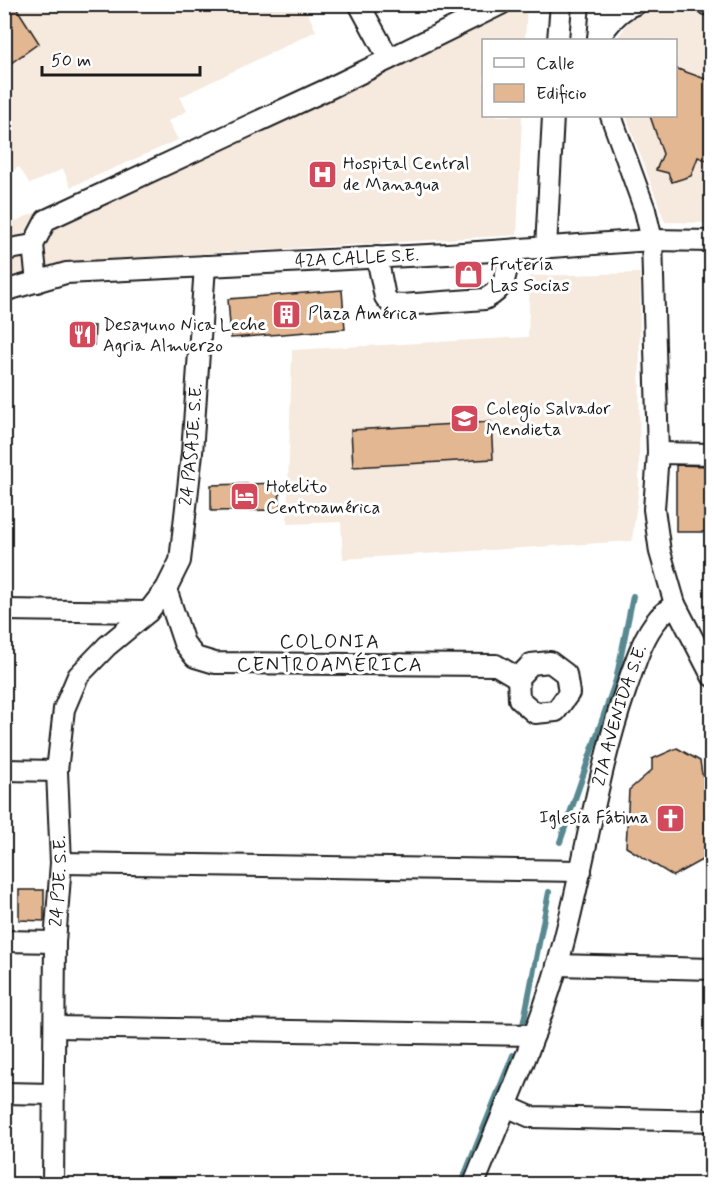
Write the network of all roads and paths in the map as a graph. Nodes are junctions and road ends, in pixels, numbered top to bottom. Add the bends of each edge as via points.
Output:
1 (359, 4) edge
2 (501, 4) edge
3 (561, 4) edge
4 (601, 4) edge
5 (636, 4) edge
6 (705, 4) edge
7 (711, 6) edge
8 (558, 39) edge
9 (598, 39) edge
10 (389, 59) junction
11 (553, 117) edge
12 (611, 117) edge
13 (652, 240) junction
14 (711, 241) edge
15 (33, 245) junction
16 (546, 248) junction
17 (4, 250) edge
18 (509, 250) junction
19 (377, 257) junction
20 (205, 266) junction
21 (37, 282) junction
22 (4, 291) edge
23 (658, 453) junction
24 (711, 454) edge
25 (166, 589) junction
26 (675, 604) junction
27 (4, 610) edge
28 (148, 612) junction
29 (711, 676) edge
30 (518, 678) dead end
31 (4, 770) edge
32 (57, 771) junction
33 (61, 862) junction
34 (581, 871) junction
35 (4, 941) edge
36 (56, 942) junction
37 (557, 965) junction
38 (711, 969) edge
39 (55, 1027) junction
40 (531, 1035) junction
41 (4, 1093) edge
42 (53, 1094) junction
43 (506, 1106) junction
44 (711, 1120) edge
45 (53, 1185) edge
46 (474, 1185) edge

1 - 10 street
2 - 10 street
3 - 8 street
4 - 9 street
5 - 9 street via 616,16
6 - 7 street
10 - 15 street via 46,220
11 - 16 street
12 - 13 street
13 - 14 street, 42A CALLE S.E.
13 - 16 street, 42A CALLE S.E.
13 - 23 street
15 - 17 street
15 - 21 street
16 - 18 street, 42A CALLE S.E.
18 - 19 street, 42A CALLE S.E.
18 - 19 street via 504,283 497,293 485,299 402,305 391,304 385,297
19 - 20 street, 42A CALLE S.E.
20 - 21 street, 42A CALLE S.E. via 66,273
20 - 25 street, 24 PASAJE. S.E. via 180,561
21 - 22 street, 42A CALLE S.E.
23 - 24 street
23 - 26 street via 654,510 660,552
25 - 28 street, 24 PASAJE. S.E.
25 - 30 street via 184,643 195,657 215,663 496,665
26 - 29 street
26 - 34 street, 27A AVENIDA S.E. via 657,619 634,666 600,773
27 - 28 street
28 - 32 street, 24 PJE. S.E. via 78,676 64,710
31 - 32 street
32 - 33 street, 24 PJE. S.E.
33 - 34 street
33 - 36 street, 24 PJE. S.E.
34 - 37 street, 27A AVENIDA S.E.
35 - 36 street
36 - 39 street, 24 PJE. S.E.
37 - 38 street
37 - 40 street, 27A AVENIDA S.E.
39 - 40 street
39 - 42 street, 24 PJE. S.E.
40 - 43 street, 27A AVENIDA S.E.
41 - 42 street
42 - 45 street, 24 PJE. S.E.
43 - 44 street via 531,1117
43 - 46 street, 27A AVENIDA S.E.

